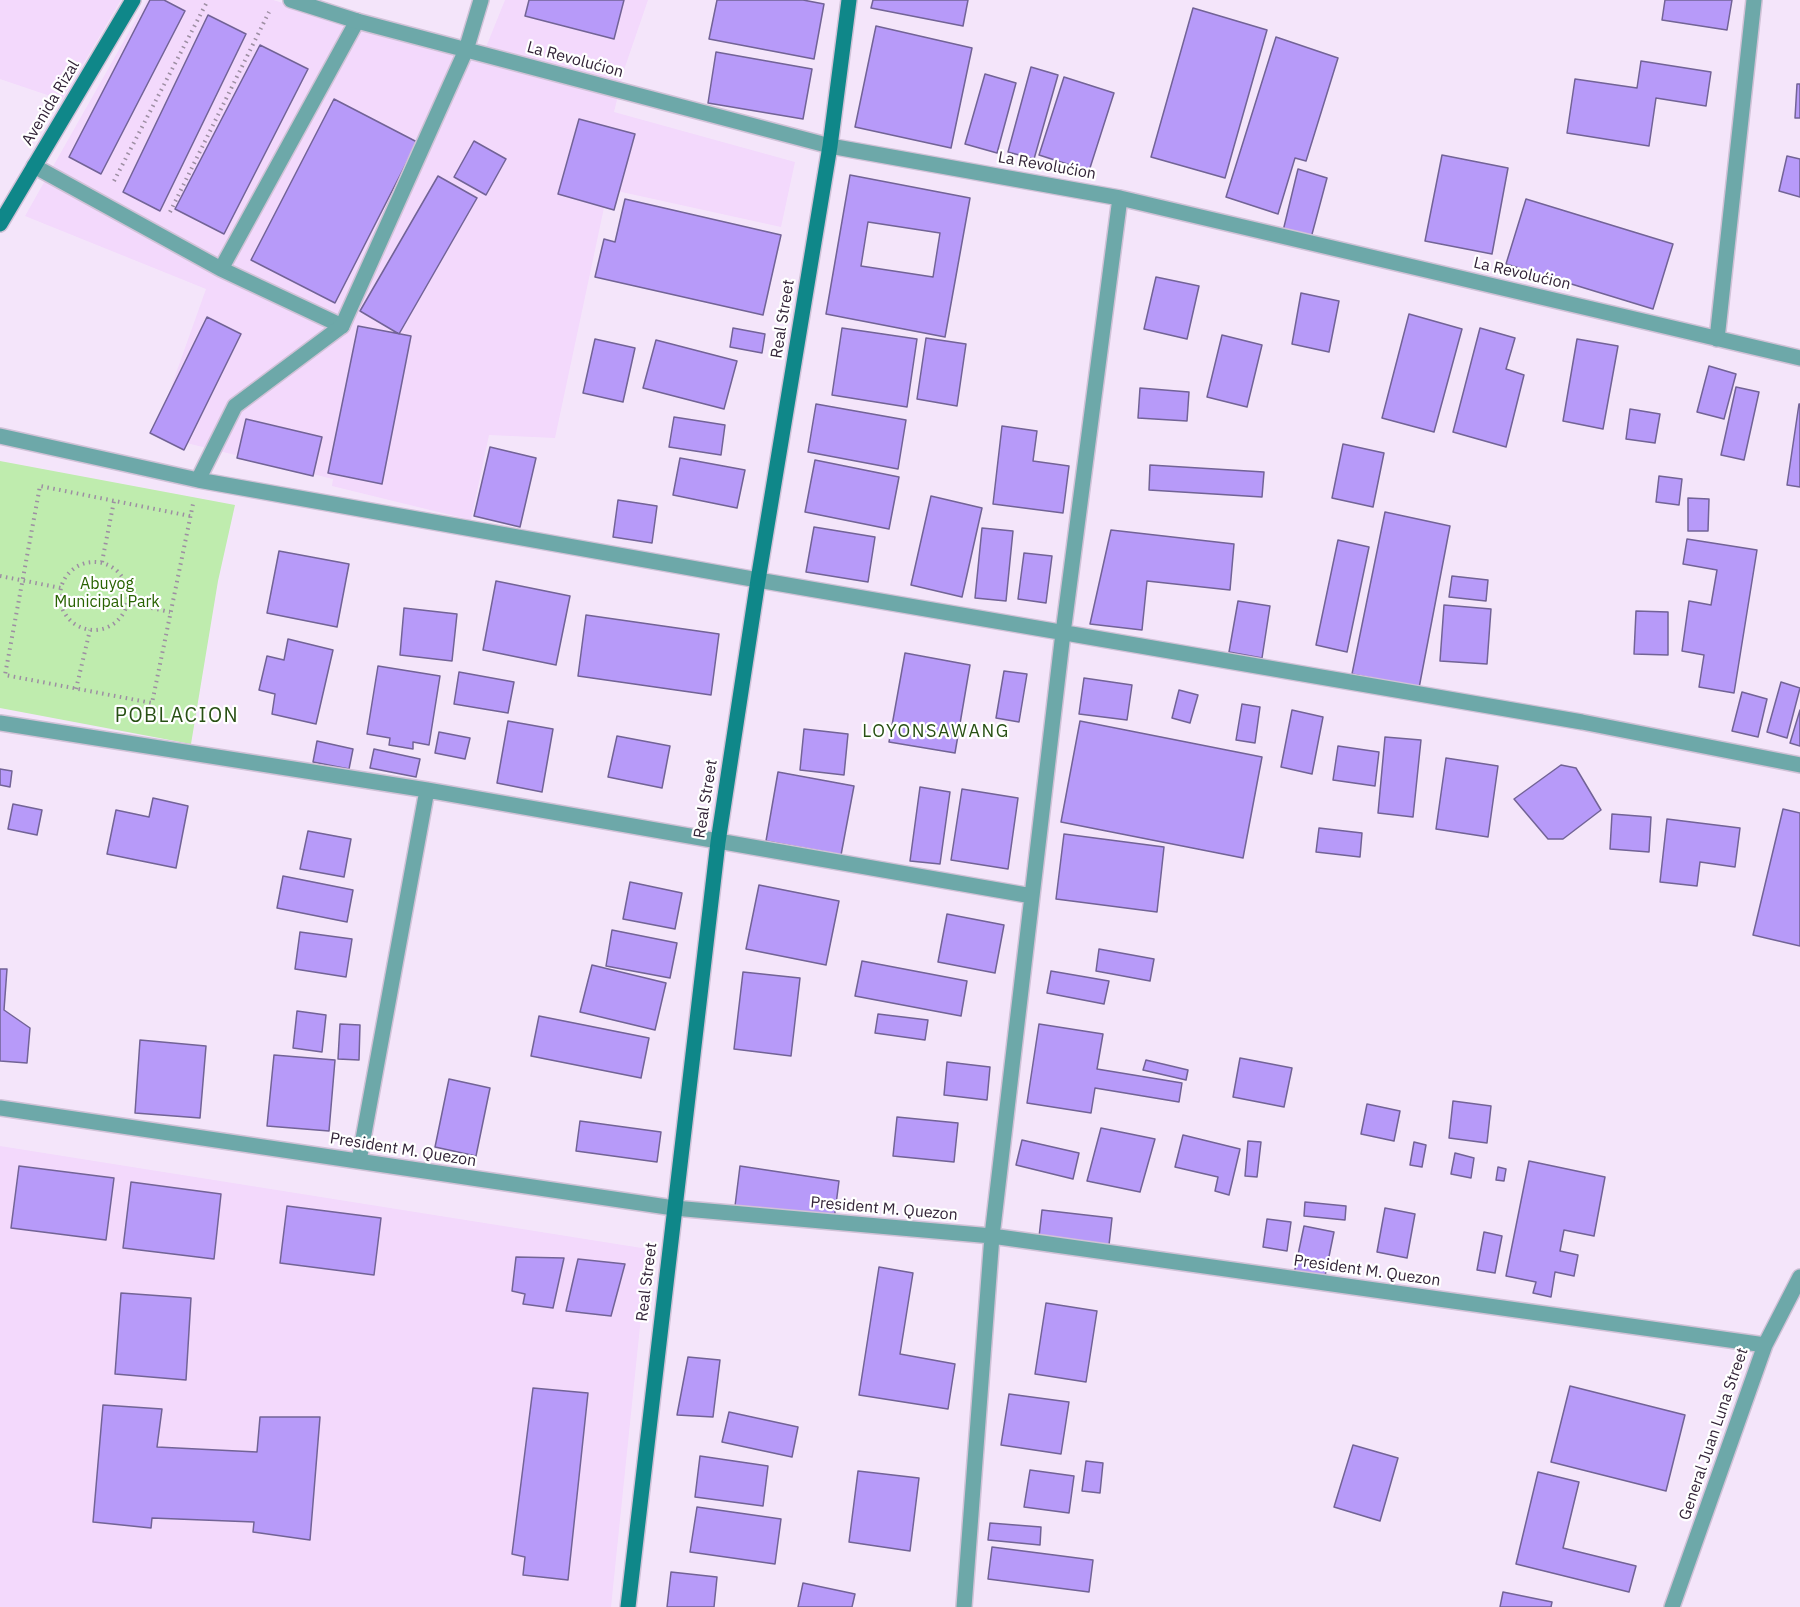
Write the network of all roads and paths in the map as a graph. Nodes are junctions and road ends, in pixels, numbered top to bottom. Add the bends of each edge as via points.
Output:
1 (133, 0) edge
2 (208, 0) edge
3 (291, 0) edge
4 (481, 0) edge
5 (849, 0) edge
6 (1754, 0) edge
7 (269, 11) dead end
8 (357, 21) junction
9 (466, 50) junction
10 (830, 146) junction
11 (34, 166) junction
12 (1120, 198) junction
13 (102, 203) junction
14 (0, 224) edge
15 (159, 234) junction
16 (221, 269) junction
17 (342, 326) junction
18 (1716, 339) junction
19 (1800, 358) edge
20 (0, 436) edge
21 (198, 480) junction
22 (114, 501) junction
23 (190, 516) junction
24 (102, 562) junction
25 (0, 576) edge
26 (758, 580) junction
27 (22, 581) junction
28 (61, 588) junction
29 (129, 603) junction
30 (170, 612) junction
31 (90, 630) junction
32 (1063, 633) junction
33 (76, 689) junction
34 (0, 723) edge
35 (1800, 765) edge
36 (427, 790) junction
37 (718, 842) junction
38 (1032, 896) junction
39 (0, 1108) edge
40 (359, 1161) junction
41 (674, 1208) junction
42 (992, 1236) junction
43 (1800, 1277) edge
44 (1765, 1345) junction
45 (628, 1607) edge
46 (964, 1607) edge
47 (1672, 1607) edge

1 - 11 street, Avenida Rizal
2 - 13 path
3 - 8 street, La Revolućion
4 - 9 street
5 - 10 street, Real Street
6 - 18 street
7 - 15 path
8 - 9 street, La Revolućion
8 - 16 street
9 - 10 street, La Revolućion
9 - 17 street
10 - 12 street, La Revolućion
10 - 26 street, Real Street
11 - 13 street
11 - 14 street, Avenida Rizal
12 - 18 street, La Revolućion
12 - 32 street
13 - 15 street
15 - 16 street
16 - 17 street
17 - 21 street via 235,406
18 - 19 street, La Revolućion
20 - 21 street
21 - 23 path
21 - 26 street
22 - 23 path
22 - 24 path
22 - 27 path via 40,486
23 - 30 path
24 - 28 path via 78,565 68,573
24 - 29 path via 123,576
25 - 27 path
26 - 32 street
26 - 37 street, Real Street
27 - 28 path
27 - 33 path via 5,675
28 - 31 path via 60,603 68,618
29 - 30 path
29 - 31 path via 118,621 104,629
30 - 33 path via 152,703
31 - 33 path
32 - 35 street via 1582,722
32 - 38 street
34 - 36 street
36 - 37 street
36 - 40 street
37 - 38 street
37 - 41 street, Real Street
38 - 42 street
39 - 40 street, President M. Quezon
40 - 41 street, President M. Quezon
41 - 42 street, President M. Quezon
41 - 45 street, Real Street
42 - 44 street, President M. Quezon
42 - 46 street
43 - 44 street, General Juan Luna Street
44 - 47 street, General Juan Luna Street

